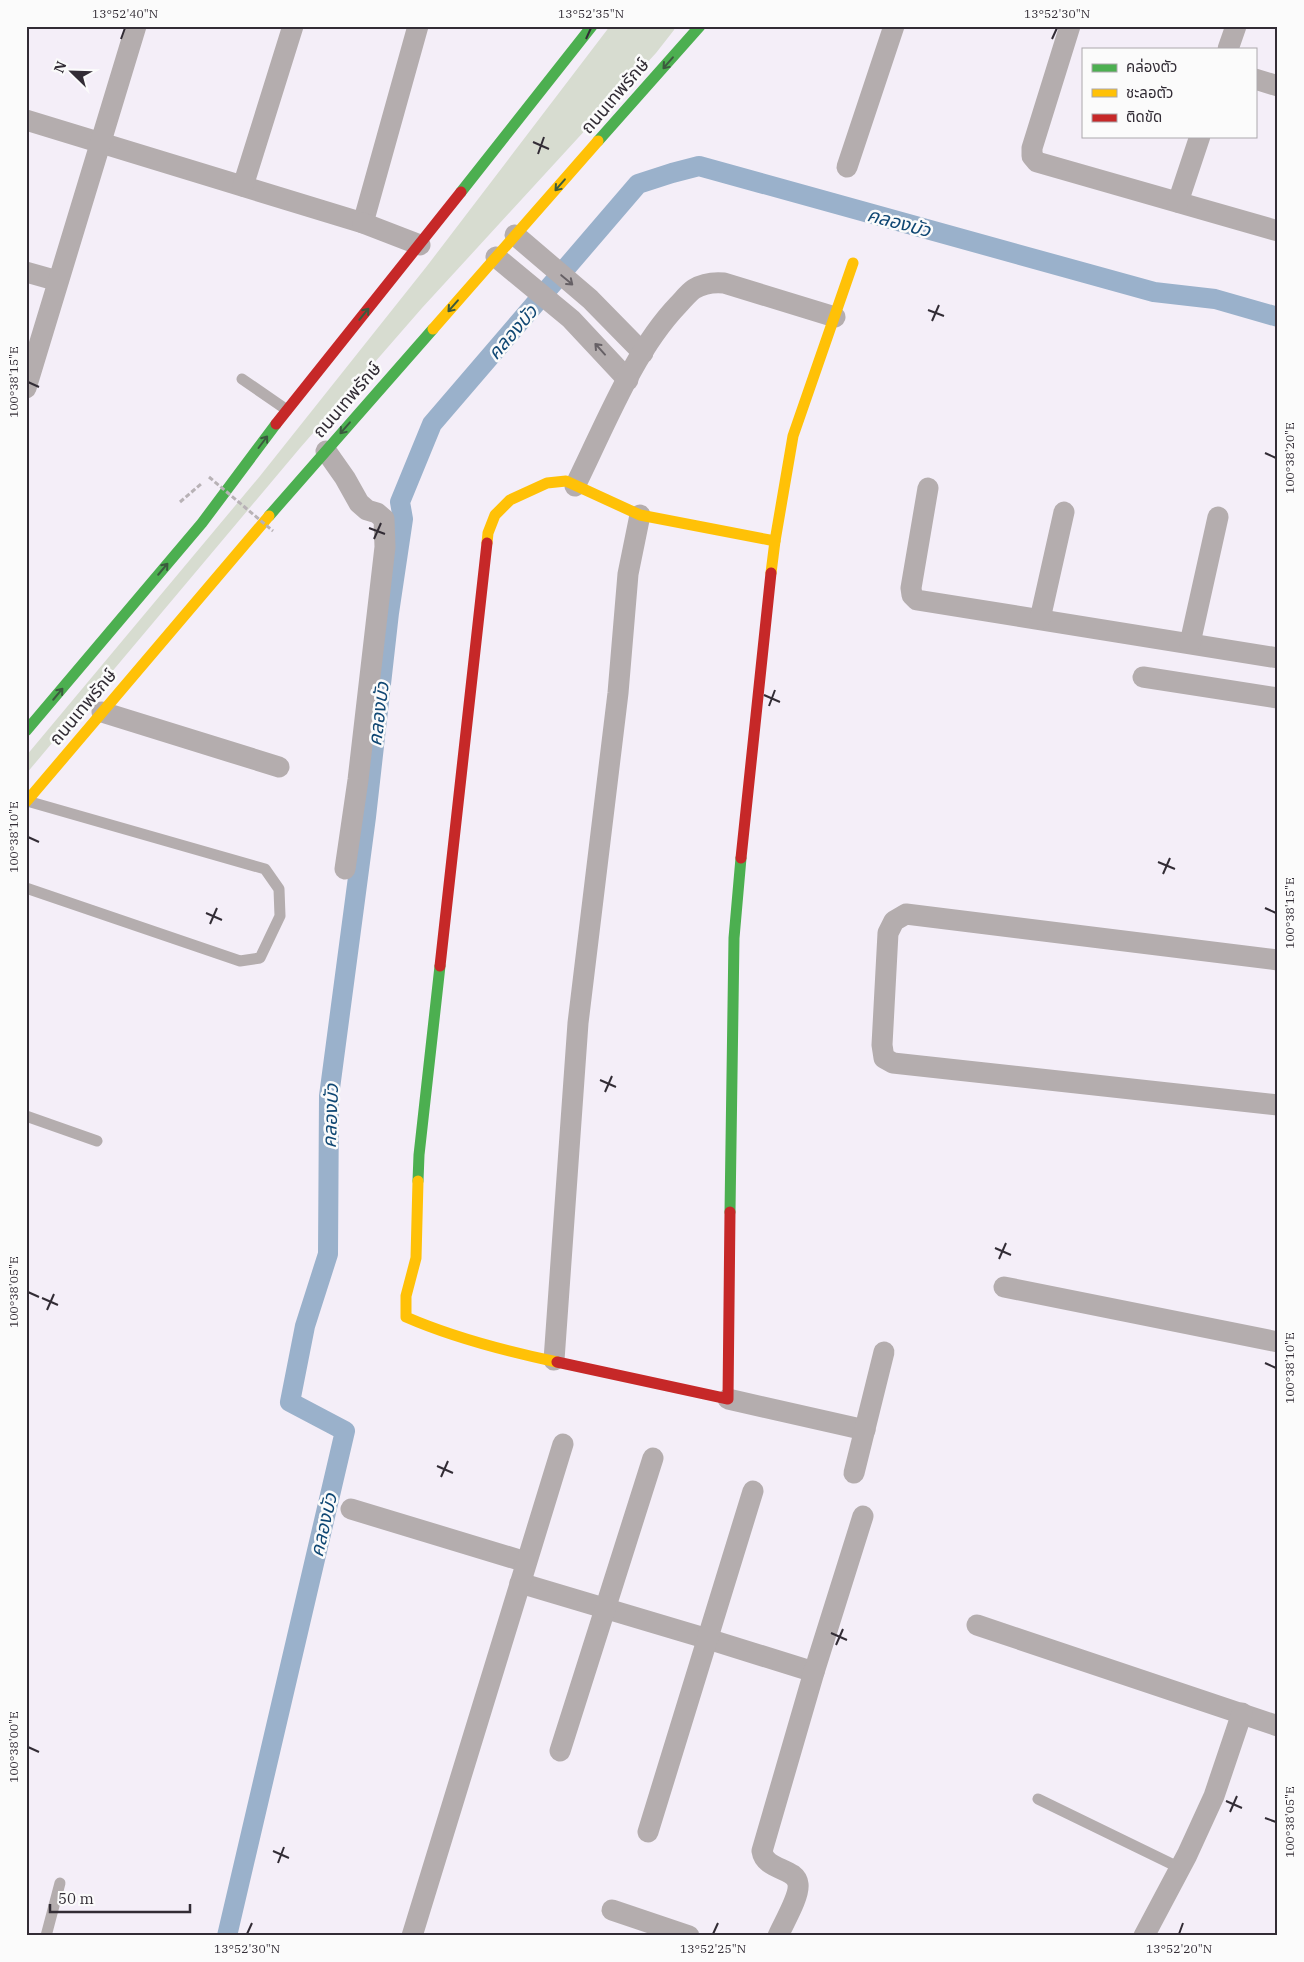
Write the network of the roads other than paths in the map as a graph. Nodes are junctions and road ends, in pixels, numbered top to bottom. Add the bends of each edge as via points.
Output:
1 (136, 26) edge
2 (293, 26) edge
3 (418, 26) edge
4 (592, 26) edge
5 (684, 26) edge
6 (700, 26) edge
7 (894, 26) edge
8 (1070, 26) edge
9 (1236, 26) edge
10 (685, 43) junction
11 (1228, 48) edge
12 (1256, 79) edge
13 (1278, 86) edge
14 (26, 120) edge
15 (1199, 138) edge
16 (101, 142) junction
17 (848, 167) dead end
18 (243, 186) junction
19 (1178, 202) junction
20 (363, 222) junction
21 (1278, 231) edge
22 (515, 235) junction
23 (420, 245) junction
24 (496, 257) junction
25 (854, 263) dead end
26 (26, 272) edge
27 (58, 281) junction
28 (834, 317) junction
29 (643, 353) junction
30 (242, 379) dead end
31 (628, 380) junction
32 (26, 388) edge
33 (287, 410) junction
34 (326, 451) junction
35 (575, 486) junction
36 (928, 488) dead end
37 (1064, 512) dead end
38 (640, 515) junction
39 (1218, 517) dead end
40 (775, 541) junction
41 (1040, 620) junction
42 (1190, 643) junction
43 (1278, 658) edge
44 (1143, 677) dead end
45 (1278, 698) edge
46 (102, 712) junction
47 (29, 724) edge
48 (279, 767) dead end
49 (27, 802) edge
50 (345, 868) dead end
51 (26, 888) edge
52 (1278, 960) edge
53 (1278, 1104) edge
54 (27, 1119) edge
55 (97, 1141) dead end
56 (1004, 1287) dead end
57 (1278, 1342) edge
58 (884, 1352) dead end
59 (554, 1360) junction
60 (728, 1400) junction
61 (865, 1430) junction
62 (563, 1444) dead end
63 (652, 1458) dead end
64 (854, 1473) dead end
65 (753, 1491) dead end
66 (352, 1509) dead end
67 (863, 1516) dead end
68 (526, 1562) junction
69 (520, 1584) junction
70 (604, 1608) junction
71 (977, 1625) dead end
72 (708, 1639) junction
73 (814, 1672) junction
74 (1242, 1713) junction
75 (1278, 1726) edge
76 (560, 1752) dead end
77 (1038, 1799) dead end
78 (648, 1832) dead end
79 (1180, 1868) junction
80 (60, 1883) dead end
81 (612, 1910) dead end
82 (46, 1936) edge
83 (412, 1936) edge
84 (689, 1936) edge
85 (778, 1936) edge
86 (1144, 1936) edge

1 - 16 street
2 - 18 street
3 - 20 street
4 - 23 street, ถนนเทพรักษ์
5 - 10 street
6 - 10 street, ถนนเทพรักษ์
7 - 17 street
8 - 19 street via 1032,156 1037,162
9 - 11 street
10 -> 22 street, ถนนเทพรักษ์
12 - 13 street
14 - 16 street
15 - 19 street
16 - 18 street
16 - 27 street
18 - 20 street
19 - 21 street
20 - 23 street
22 - 24 street, ถนนเทพรักษ์
22 -> 29 street via 590,299
33 -> 23 street, ถนนเทพรักษ์
31 -> 24 street via 571,319
24 -> 34 street, ถนนเทพรักษ์
25 - 28 street
26 - 27 street
27 - 32 street
28 - 29 street via 714,282 693,289 668,316
28 - 40 street via 793,436
29 - 31 street
30 - 33 lane
31 - 35 street
47 -> 33 street, ถนนเทพรักษ์ via 202,523
34 - 46 street, ถนนเทพรักษ์
34 - 50 street via 360,503 384,519 385,547
35 - 38 street
35 - 59 street via 566,481 547,483 510,500 495,515 488,533 419,1155 416,1258 406,1296 406,1317 510,1352
36 - 41 street via 910,588 912,595 918,600
37 - 41 street
38 - 40 street
38 - 59 street via 628,574 618,693 578,1023
39 - 42 street
40 - 60 street via 734,938
41 - 42 street
42 - 43 street
44 - 45 street
46 - 48 street
46 - 49 street, ถนนเทพรักษ์
49 - 51 lane via 265,869 279,890 280,916 260,958 240,961
52 - 53 street via 906,914 894,921 888,933 882,1045 884,1058 893,1063
54 - 55 lane
56 - 57 street
58 - 61 street
59 - 60 street
60 - 61 street
61 - 64 street
62 - 68 street
63 - 70 street
65 - 72 street
66 - 68 street
67 - 73 street
68 - 69 street
69 - 70 street
69 - 83 street
70 - 72 street
70 - 76 street
71 - 74 street
72 - 73 street
72 - 78 street
73 - 85 street via 762,1851 767,1862 796,1878 798,1884
74 - 75 street
74 - 79 street via 1214,1796
77 - 79 lane
79 - 86 street
80 - 82 lane
81 - 84 street

